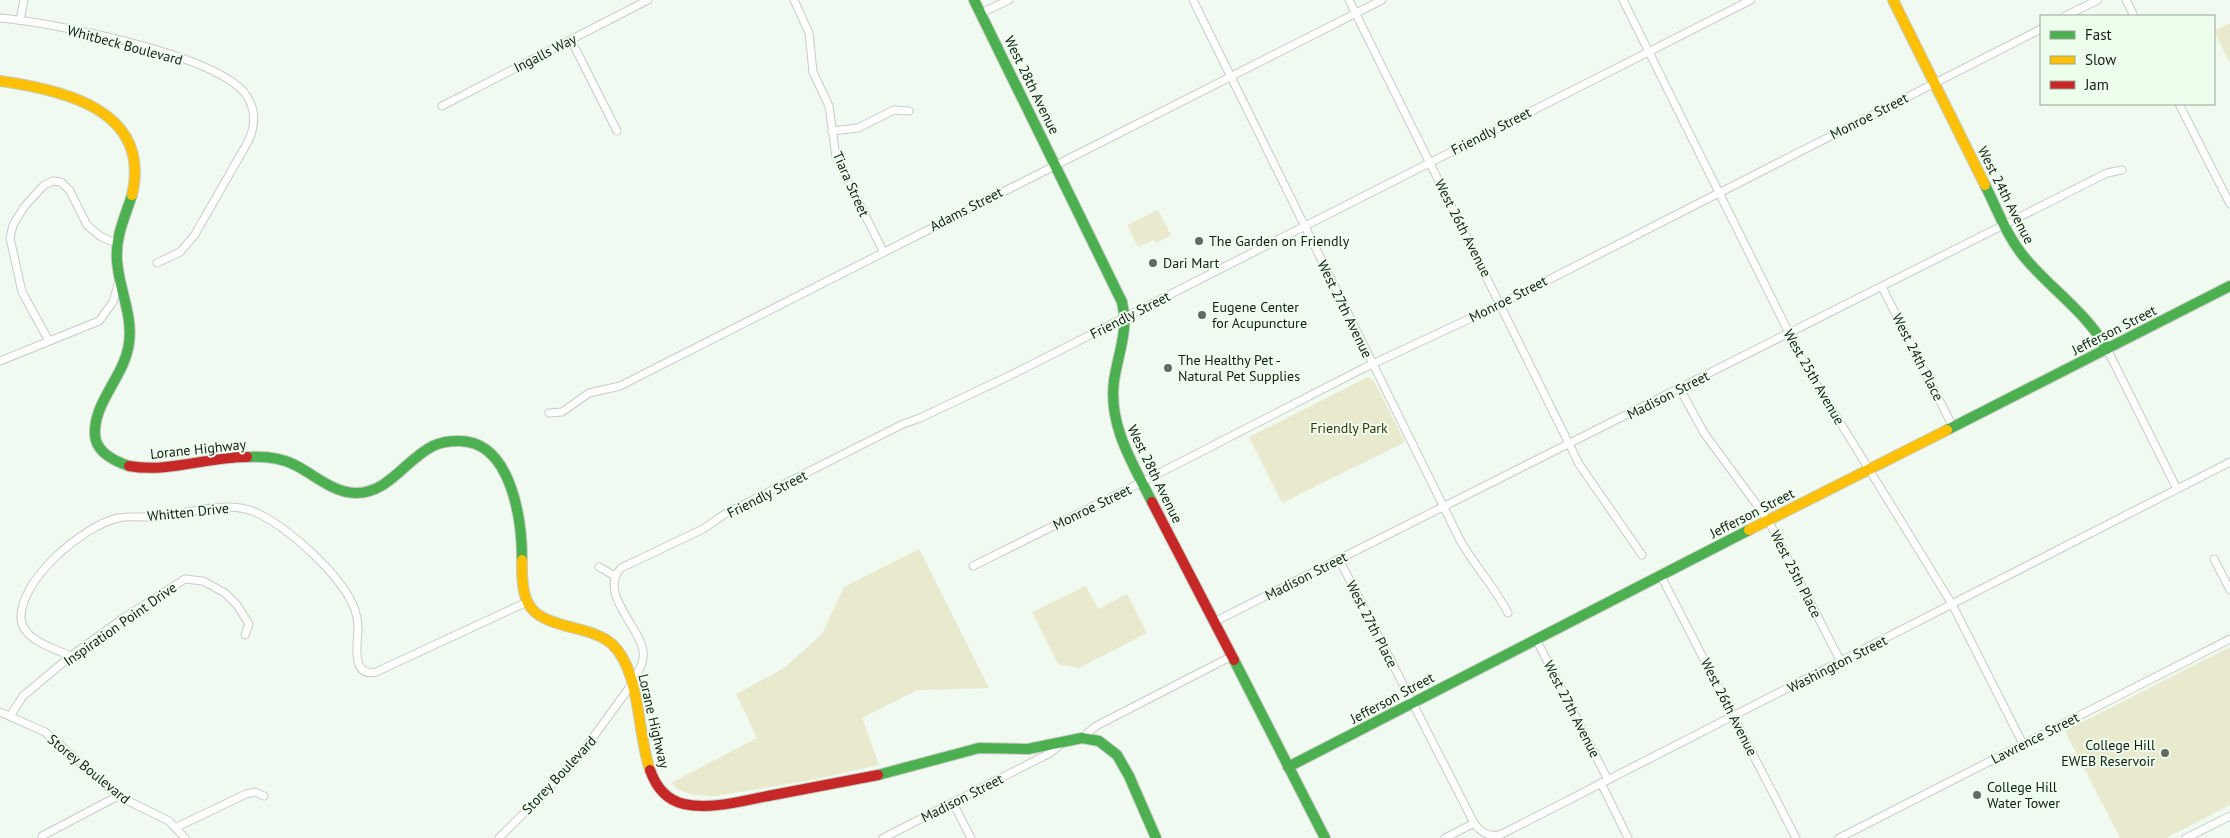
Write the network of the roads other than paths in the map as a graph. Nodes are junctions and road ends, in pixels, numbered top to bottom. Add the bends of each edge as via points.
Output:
1 (24, 0) edge
2 (648, 0) edge
3 (794, 0) edge
4 (974, 0) edge
5 (1009, 0) edge
6 (1192, 0) edge
7 (1349, 0) edge
8 (1382, 0) edge
9 (1623, 0) edge
10 (1751, 0) edge
11 (1892, 0) edge
12 (2098, 0) edge
13 (2126, 0) edge
14 (981, 13) junction
15 (1355, 13) junction
16 (2067, 15) edge
17 (2134, 15) edge
18 (0, 18) edge
19 (20, 20) junction
20 (2040, 29) edge
21 (571, 40) junction
22 (1648, 51) junction
23 (1230, 76) junction
24 (0, 81) edge
25 (1934, 82) junction
26 (2180, 105) edge
27 (442, 106) dead end
28 (909, 111) dead end
29 (616, 131) dead end
30 (832, 131) junction
31 (1430, 162) junction
32 (1056, 164) junction
33 (2122, 170) dead end
34 (1718, 192) junction
35 (2230, 204) edge
36 (2004, 225) junction
37 (1304, 226) junction
38 (117, 244) junction
39 (883, 251) junction
40 (157, 263) dead end
41 (120, 278) junction
42 (2230, 286) edge
43 (1882, 287) junction
44 (1501, 304) junction
45 (1125, 317) junction
46 (1789, 334) junction
47 (49, 341) junction
48 (2107, 349) junction
49 (0, 361) edge
50 (1373, 366) junction
51 (1680, 389) junction
52 (549, 413) dead end
53 (1953, 427) junction
54 (1570, 444) junction
55 (2230, 462) edge
56 (1869, 469) junction
57 (1142, 482) junction
58 (2177, 489) junction
59 (1444, 506) junction
60 (1768, 520) junction
61 (1642, 555) dead end
62 (1339, 559) junction
63 (2214, 559) dead end
64 (973, 566) dead end
65 (599, 567) dead end
66 (615, 576) junction
67 (1661, 576) junction
68 (2230, 590) edge
69 (527, 602) junction
70 (1952, 604) junction
71 (1508, 612) dead end
72 (1214, 622) junction
73 (245, 636) dead end
74 (1536, 639) junction
75 (2230, 639) edge
76 (70, 656) junction
77 (1232, 656) junction
78 (1841, 662) junction
79 (632, 684) junction
80 (1413, 704) junction
81 (0, 712) edge
82 (10, 716) junction
83 (1734, 716) junction
84 (1082, 738) junction
85 (1065, 740) junction
86 (2023, 744) junction
87 (1288, 767) junction
88 (1604, 782) junction
89 (118, 796) junction
90 (264, 796) dead end
91 (953, 803) junction
92 (2230, 816) edge
93 (1474, 823) junction
94 (176, 827) junction
95 (42, 836) dead end
96 (1153, 837) edge
97 (185, 838) edge
98 (499, 838) edge
99 (883, 838) edge
100 (971, 838) edge
101 (1325, 838) edge
102 (1445, 838) edge
103 (1628, 838) edge
104 (1796, 838) edge
105 (1839, 838) edge
106 (2186, 838) edge

1 - 19 street
2 - 21 street, Ingalls Way
3 - 30 street, Tiara Street via 808,29 813,72 828,104
4 - 14 street, West 28th Avenue
5 - 14 street
6 - 23 street, West 27th Avenue
7 - 15 street, West 26th Avenue
8 - 15 street, Adams Street
9 - 22 street, West 25th Avenue
10 - 22 street, Friendly Street
11 - 25 street, West 24th Avenue
12 - 16 street
13 - 17 street
14 - 32 street, West 28th Avenue
15 - 23 street, Adams Street
15 - 31 street, West 26th Avenue
18 - 19 street, Whitbeck Boulevard
19 - 40 street, Whitbeck Boulevard via 75,30 176,56 227,79 250,102 254,122 245,148 194,236 180,252
20 - 25 street, Monroe Street
21 - 27 street, Ingalls Way
21 - 29 street
22 - 31 street, Friendly Street
22 - 34 street, West 25th Avenue
23 - 32 street, Adams Street
23 - 37 street, West 27th Avenue
24 - 38 street, Lorane Highway via 38,85 69,94 95,107 119,128 133,150 136,178
25 - 34 street, Monroe Street
25 - 36 street, West 24th Avenue
26 - 35 street
28 - 30 street via 894,110 858,128
30 - 39 street, Tiara Street via 838,162
31 - 37 street, Friendly Street
31 - 44 street, West 26th Avenue
32 - 39 street, Adams Street
32 - 45 street, West 28th Avenue via 1112,278
33 - 36 street, Madison Street via 2107,173
34 - 44 street, Monroe Street
34 - 46 street, West 25th Avenue
36 - 43 street, Madison Street
36 - 48 street, West 24th Avenue via 2024,259 2084,313
37 - 45 street, Friendly Street
37 - 50 street, West 27th Avenue
38 - 41 street, Lorane Highway
38 - 47 street via 87,225 70,191 57,181 36,192 24,207 10,233 22,292
39 - 52 street, Adams Street via 620,386 590,393 562,412
41 - 47 street via 113,302 103,318
41 - 69 street, Lorane Highway via 130,323 128,354 99,407 94,425 98,444 110,459 134,469 149,469 226,458 265,457 292,464 336,490 357,494 385,484 432,445 446,441 468,442 491,455 512,492 522,538 521,578
42 - 48 street, Jefferson Street
43 - 46 street, Madison Street
43 - 53 street, West 24th Place
44 - 50 street, Monroe Street
44 - 54 street, West 26th Avenue
45 - 57 street, West 28th Avenue via 1125,339 1114,380 1114,409 1121,438
45 - 66 street, Friendly Street via 902,424 725,514 703,529 629,563
46 - 51 street, Madison Street
46 - 56 street, West 25th Avenue
47 - 49 street
48 - 53 street, Jefferson Street
48 - 58 street, West 24th Avenue
50 - 57 street, Monroe Street
50 - 59 street, West 27th Avenue
51 - 54 street, Madison Street
51 - 60 street, West 25th Place via 1704,433
53 - 56 street, Jefferson Street
54 - 59 street, Madison Street
54 - 61 street, West 26th Avenue via 1589,480
55 - 58 street, Washington Street
56 - 60 street, Jefferson Street
56 - 70 street, West 25th Avenue
57 - 64 street, Monroe Street
57 - 72 street, West 28th Avenue
58 - 70 street, Washington Street
59 - 62 street, Madison Street
59 - 71 street, West 27th Avenue via 1466,552 1494,587
60 - 67 street, Jefferson Street
60 - 78 street, West 25th Place
62 - 72 street, Madison Street
62 - 80 street, West 27th Place
63 - 68 street
65 - 66 street
66 - 79 street via 616,596 643,650
67 - 74 street, Jefferson Street
67 - 83 street, West 26th Avenue
69 - 76 street, Whitten Drive via 372,673 363,669 356,656 358,622 351,602 326,566 258,513 239,508 210,509 164,517 120,518 90,529 65,548 31,591 21,613 25,630 30,635
69 - 79 street, Lorane Highway via 531,609 552,622 607,640 625,662
70 - 78 street, Washington Street
70 - 86 street, West 25th Avenue
72 - 77 street, West 28th Avenue
73 - 76 street, Inspiration Point Drive via 249,624 231,598 203,581 185,579
74 - 80 street, Jefferson Street
74 - 88 street, West 27th Avenue
75 - 86 street, Lawrence Street
76 - 82 street, Inspiration Point Drive via 23,696
77 - 84 street via 1096,726
77 - 87 street, West 28th Avenue
78 - 83 street, Washington Street
79 - 85 street, Lorane Highway via 652,776 660,790 683,804 699,806 813,789 980,748 1028,749
79 - 98 street, Storey Boulevard via 574,762
80 - 87 street, Jefferson Street
80 - 93 street, West 27th Place
81 - 82 street, Storey Boulevard
82 - 89 street, Storey Boulevard via 53,739
83 - 88 street, Washington Street
83 - 104 street, West 26th Avenue
84 - 85 street, Lorane Highway
84 - 96 street, Lorane Highway via 1099,741 1117,755 1129,776
85 - 91 street, Madison Street via 1050,754
86 - 105 street, Lawrence Street
87 - 101 street, West 28th Avenue
88 - 93 street, Washington Street via 1498,836 1486,835
88 - 103 street, West 27th Avenue
89 - 94 street, Storey Boulevard
89 - 95 street
90 - 94 street via 255,792 246,794
91 - 99 street, Madison Street
91 - 100 street
92 - 106 street
93 - 102 street
94 - 97 street, Storey Boulevard

